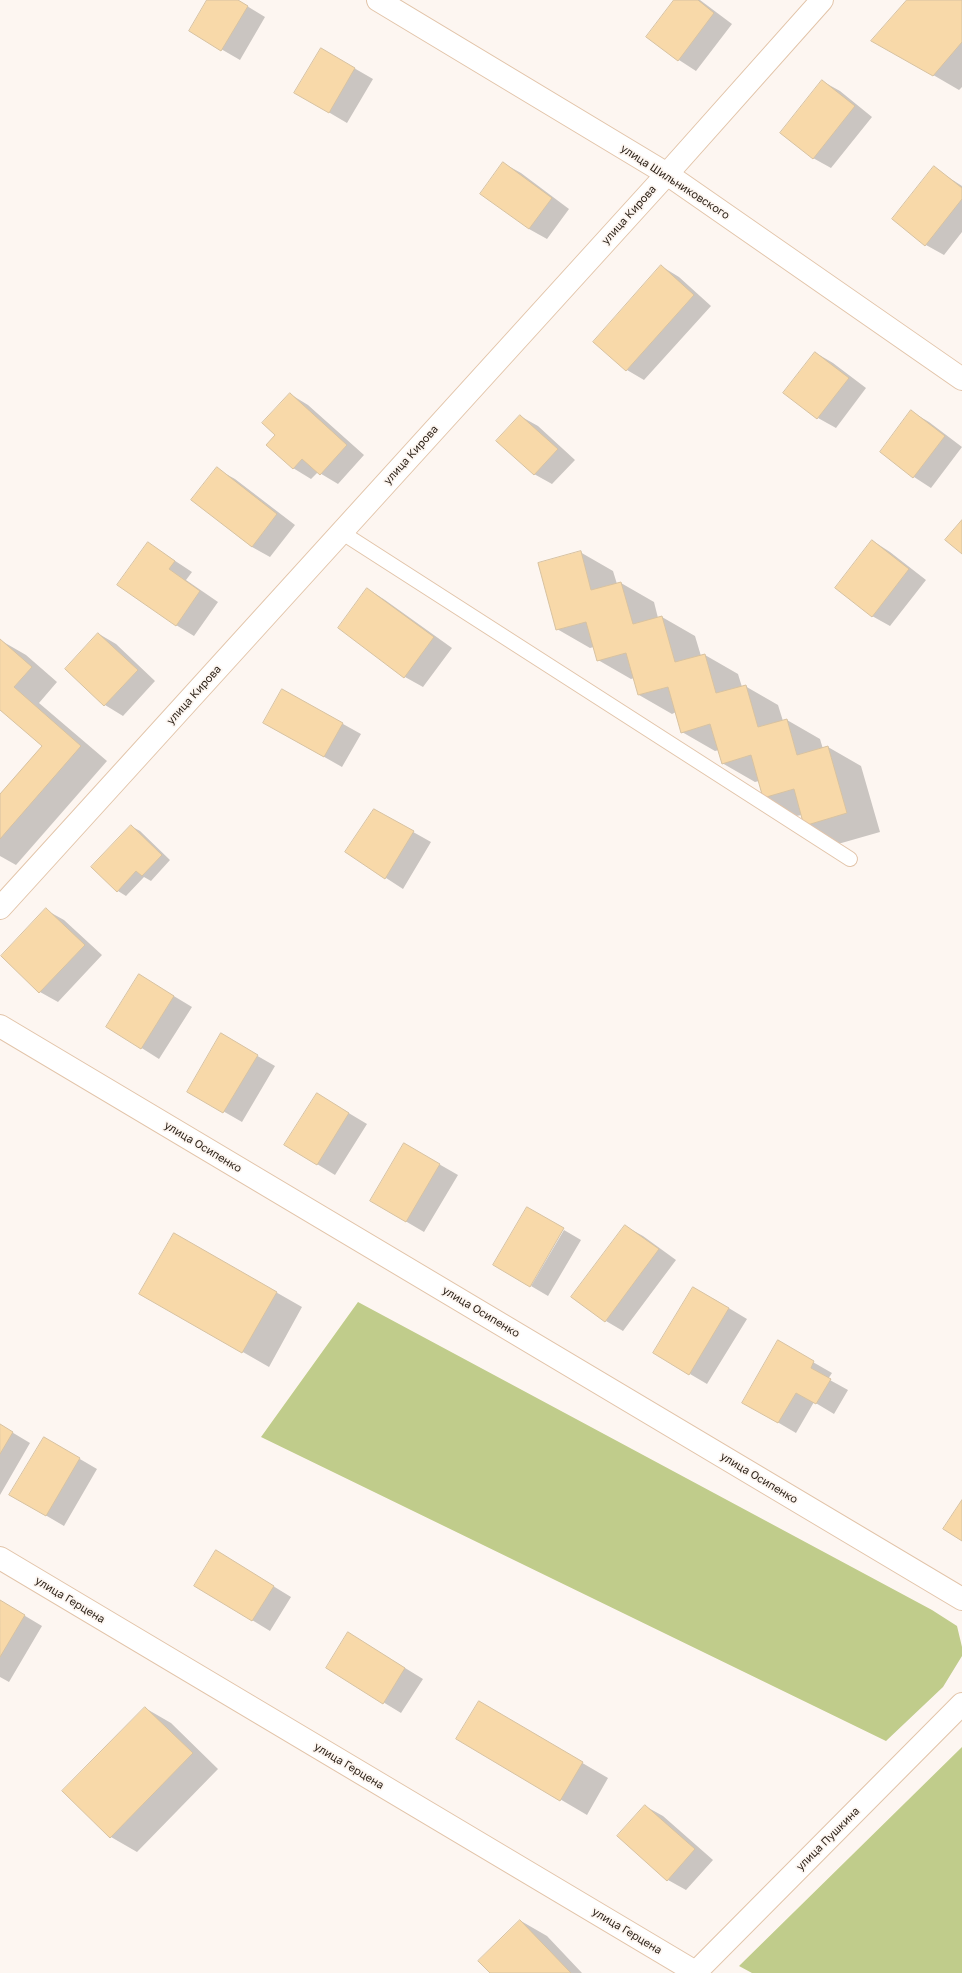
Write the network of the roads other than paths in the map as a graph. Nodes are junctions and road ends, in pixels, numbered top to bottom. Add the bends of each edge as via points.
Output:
1 (378, 0) edge
2 (822, 0) edge
3 (667, 174) junction
4 (962, 379) edge
5 (341, 532) junction
6 (850, 859) dead end
7 (0, 908) edge
8 (0, 1026) edge
9 (0, 1558) edge
10 (962, 1599) edge
11 (962, 1704) edge
12 (696, 1973) edge

1 - 3 street, улица Шильниковского
2 - 3 street, улица Кирова
3 - 4 street, улица Шильниковского
3 - 5 street, улица Кирова
5 - 6 lane
5 - 7 street, улица Кирова
8 - 10 street, улица Осипенко
9 - 12 street, улица Герцена
11 - 12 street, улица Пушкина

